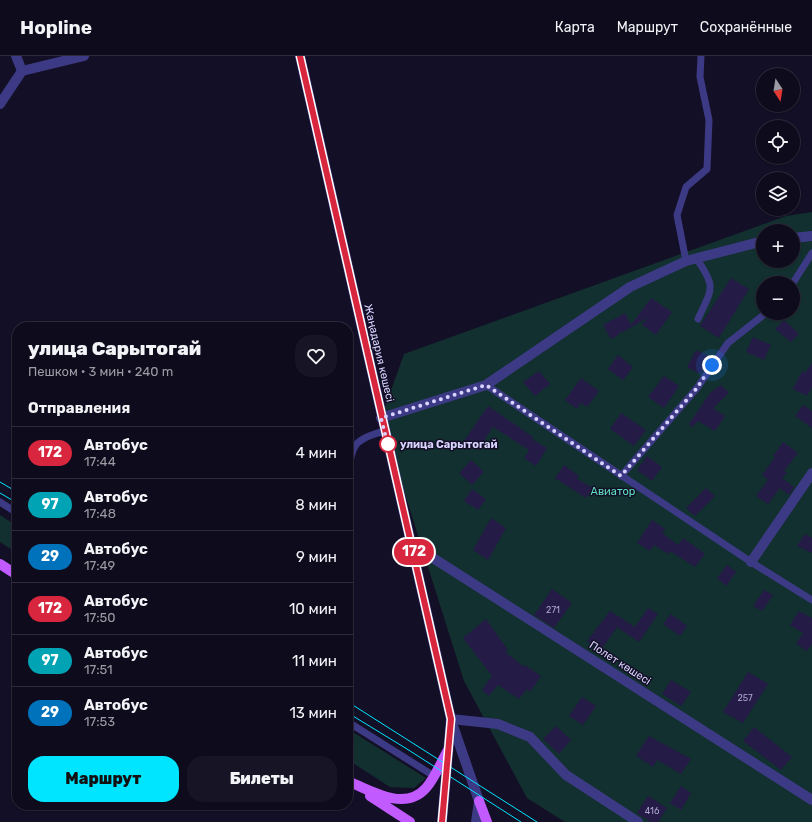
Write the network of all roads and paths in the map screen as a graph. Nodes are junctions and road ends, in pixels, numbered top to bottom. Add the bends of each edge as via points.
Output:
1 (16, 56) edge
2 (84, 56) edge
3 (300, 56) edge
4 (701, 56) edge
5 (22, 71) junction
6 (0, 104) edge
7 (812, 236) edge
8 (800, 237) edge
9 (756, 243) edge
10 (812, 253) edge
11 (691, 260) junction
12 (797, 276) edge
13 (698, 319) dead end
14 (757, 320) edge
15 (486, 385) junction
16 (381, 418) junction
17 (385, 432) junction
18 (353, 450) edge
19 (812, 473) edge
20 (621, 476) junction
21 (0, 502) edge
22 (12, 510) edge
23 (413, 550) junction
24 (751, 562) junction
25 (0, 564) edge
26 (12, 572) edge
27 (812, 600) edge
28 (451, 719) junction
29 (353, 725) edge
30 (448, 750) junction
31 (434, 776) junction
32 (353, 783) edge
33 (353, 784) edge
34 (812, 800) edge
35 (479, 801) junction
36 (410, 822) edge
37 (442, 822) edge
38 (476, 822) edge
39 (487, 822) edge
40 (638, 822) edge

1 - 5 street
2 - 5 street
3 - 16 street, Жаңадария көшесі
4 - 11 lane via 700,77 710,120 707,169 686,187 677,215
5 - 6 street
7 - 8 street
9 - 11 street
10 - 12 lane
11 - 13 lane via 711,280 710,292
11 - 15 street via 630,288
14 - 20 lane via 728,343 697,388
15 - 16 street
15 - 20 lane
16 - 17 street, Жаңадария көшесі
17 - 18 lane via 367,436 355,444
17 - 23 street, Жаңадария көшесі
19 - 24 street
20 - 24 lane
21 - 22 lane
23 - 28 street, Жаңадария көшесі
23 - 34 street, Полет көшесі via 433,558
24 - 27 lane
25 - 26 main road
28 - 30 street, Жаңадария көшесі
28 - 35 street
28 - 40 street via 498,724 530,737 566,776
29 - 31 lane
30 - 31 main road
30 - 37 street, Жаңадария көшесі
31 - 32 main road via 421,793 406,799 389,798
33 - 36 main road
35 - 38 street
35 - 39 main road

